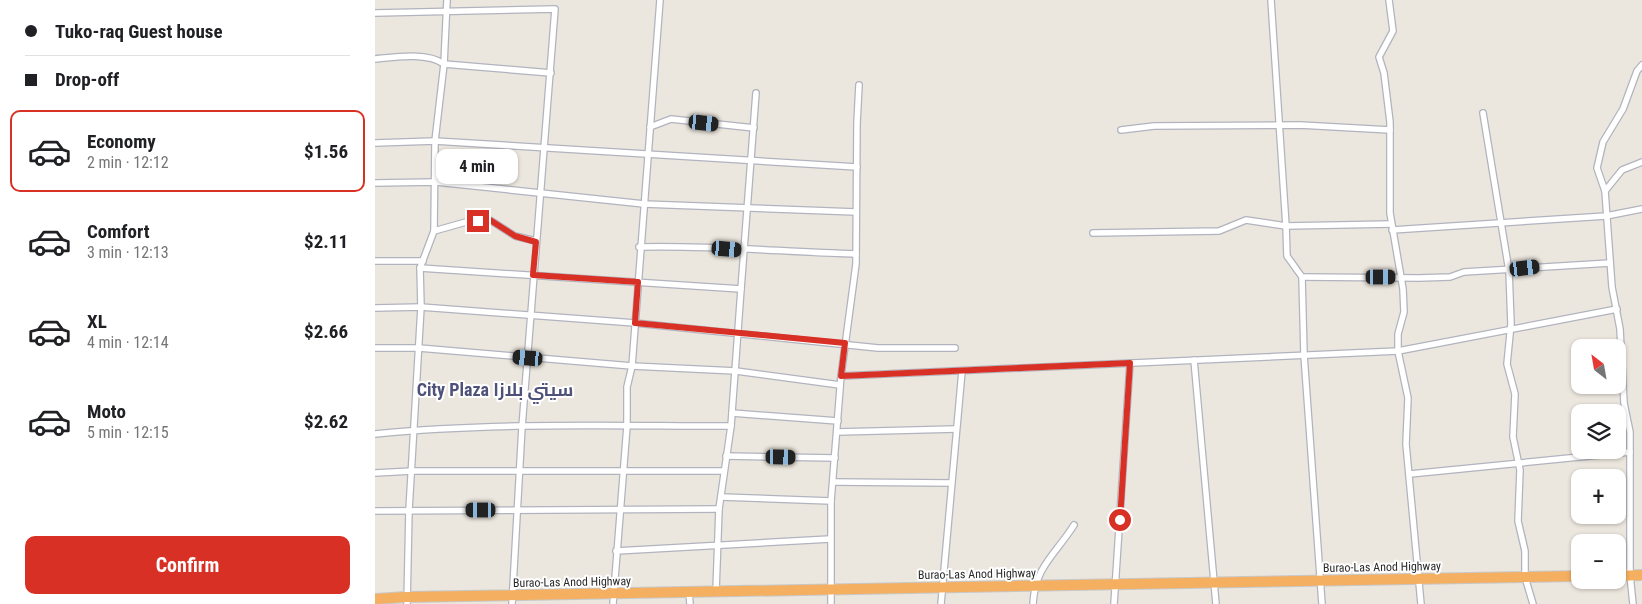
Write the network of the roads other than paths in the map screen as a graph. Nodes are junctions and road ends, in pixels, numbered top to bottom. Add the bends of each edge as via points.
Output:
1 (447, 0) edge
2 (660, 0) edge
3 (1271, 0) edge
4 (1389, 0) edge
5 (446, 12) junction
6 (375, 13) edge
7 (375, 59) edge
8 (444, 64) junction
9 (1642, 65) edge
10 (551, 72) junction
11 (859, 85) dead end
12 (756, 93) dead end
13 (1483, 113) dead end
14 (1279, 126) junction
15 (650, 127) junction
16 (754, 128) junction
17 (1121, 130) dead end
18 (1390, 130) junction
19 (435, 140) junction
20 (375, 143) edge
21 (545, 147) junction
22 (648, 154) junction
23 (751, 160) junction
24 (1642, 162) edge
25 (857, 167) junction
26 (436, 182) junction
27 (375, 183) edge
28 (1605, 191) junction
29 (541, 193) junction
30 (645, 204) junction
31 (748, 208) junction
32 (1642, 209) edge
33 (856, 212) junction
34 (1606, 216) junction
35 (1501, 222) junction
36 (1286, 226) junction
37 (1392, 227) junction
38 (434, 230) junction
39 (1093, 233) dead end
40 (536, 242) junction
41 (639, 247) junction
42 (744, 250) junction
43 (856, 254) junction
44 (375, 261) edge
45 (423, 261) junction
46 (1610, 263) junction
47 (420, 268) junction
48 (1509, 270) junction
49 (533, 275) junction
50 (1302, 277) junction
51 (1400, 277) junction
52 (638, 282) junction
53 (741, 289) junction
54 (421, 307) junction
55 (375, 308) edge
56 (1617, 309) junction
57 (530, 317) junction
58 (635, 323) junction
59 (1511, 330) junction
60 (739, 332) junction
61 (845, 343) junction
62 (375, 348) edge
63 (419, 348) junction
64 (955, 348) dead end
65 (1398, 351) junction
66 (1305, 355) junction
67 (528, 358) junction
68 (1193, 360) junction
69 (1130, 363) junction
70 (632, 366) junction
71 (736, 371) junction
72 (962, 371) junction
73 (841, 376) junction
74 (840, 385) junction
75 (732, 414) junction
76 (838, 421) junction
77 (627, 426) junction
78 (731, 426) junction
79 (522, 427) junction
80 (957, 429) junction
81 (415, 430) junction
82 (837, 432) junction
83 (375, 434) edge
84 (1630, 452) junction
85 (726, 456) junction
86 (835, 458) junction
87 (1519, 463) junction
88 (412, 471) junction
89 (724, 471) junction
90 (519, 472) junction
91 (622, 472) junction
92 (375, 473) edge
93 (1409, 474) junction
94 (833, 482) junction
95 (951, 482) junction
96 (721, 497) junction
97 (831, 501) junction
98 (719, 508) junction
99 (409, 510) junction
100 (516, 510) junction
101 (375, 511) edge
102 (621, 511) junction
103 (1074, 525) dead end
104 (830, 539) junction
105 (719, 546) junction
106 (617, 551) junction
107 (1642, 575) edge
108 (1571, 576) edge
109 (1626, 576) edge
110 (1631, 576) junction
111 (1525, 578) junction
112 (1417, 579) junction
113 (1321, 580) junction
114 (1214, 582) junction
115 (1116, 584) junction
116 (1034, 586) junction
117 (942, 587) junction
118 (830, 589) junction
119 (716, 591) junction
120 (689, 592) junction
121 (375, 599) edge
122 (613, 599) edge
123 (406, 600) edge
124 (485, 600) edge
125 (512, 600) edge
126 (691, 604) edge
127 (831, 604) edge
128 (941, 604) edge
129 (1033, 604) edge
130 (1115, 604) edge
131 (1216, 604) edge
132 (1322, 604) edge
133 (1421, 604) edge
134 (1533, 604) edge
135 (1633, 604) edge

1 - 5 street
2 - 15 street
3 - 14 street
4 - 18 street via 1393,31 1379,57 1384,72
5 - 6 street
5 - 8 street
5 - 10 street via 555,9
7 - 8 street via 437,59
8 - 10 street
8 - 19 street
9 - 28 street via 1623,109 1603,142 1597,168
10 - 21 street
11 - 25 street
12 - 16 street
13 - 35 street
14 - 17 street via 1154,126
14 - 18 street
14 - 36 street
15 - 16 street via 671,119
15 - 22 street
16 - 23 street
18 - 37 street
19 - 20 street
19 - 21 street
19 - 26 street
21 - 22 street
21 - 29 street
22 - 23 street
22 - 30 street
23 - 25 street
23 - 31 street
24 - 28 street via 1622,170
25 - 33 street
26 - 27 street
26 - 29 street
26 - 38 street
28 - 34 street
29 - 30 street
29 - 40 street
30 - 31 street
30 - 41 street
31 - 33 street
31 - 42 street
32 - 34 street
33 - 43 street
34 - 35 street
34 - 46 street
35 - 37 street
35 - 48 street
36 - 37 street
36 - 39 street via 1246,220 1219,231
36 - 50 street via 1287,256
37 - 51 street
38 - 40 street via 490,220 515,236
38 - 45 street
40 - 49 street
41 - 42 street via 693,246
41 - 52 street
42 - 43 street
42 - 53 street
43 - 61 street
44 - 45 street
45 - 47 street
46 - 48 street
46 - 56 street
47 - 49 street
47 - 54 street
48 - 51 street
48 - 59 street
49 - 52 street
49 - 57 street
50 - 51 street
50 - 66 street
51 - 65 street via 1404,312 1398,334
52 - 53 street
52 - 58 street
53 - 60 street
54 - 55 street
54 - 57 street
54 - 63 street
56 - 59 street
56 - 84 street
57 - 58 street
57 - 67 street
58 - 60 street
58 - 70 street
59 - 65 street
59 - 87 street via 1507,364 1515,394 1513,437
60 - 61 street
60 - 71 street
61 - 64 street via 879,348
61 - 73 street
62 - 63 street
63 - 67 street
63 - 81 street
65 - 66 street
65 - 93 street via 1408,398 1406,444
66 - 68 street
66 - 113 street
67 - 70 street
67 - 79 street
68 - 69 street
68 - 114 street
69 - 72 street
69 - 115 street
70 - 71 street
70 - 77 street via 627,387
71 - 74 street
71 - 75 street
72 - 73 street
72 - 80 street
73 - 74 street
74 - 76 street
75 - 76 street
75 - 78 street
76 - 82 street
77 - 78 street
77 - 79 street
77 - 91 street
78 - 85 street
79 - 81 street
79 - 90 street
80 - 82 street
80 - 95 street
81 - 83 street
81 - 88 street
82 - 86 street
84 - 87 street
84 - 110 street
85 - 86 street
85 - 89 street
86 - 94 street
87 - 93 street
87 - 111 street via 1518,521 1525,552
88 - 90 street
88 - 92 street
88 - 99 street
89 - 91 street
89 - 96 street
90 - 91 street
90 - 100 street
91 - 102 street
93 - 112 street
94 - 95 street
94 - 97 street
95 - 117 street
96 - 97 street
96 - 98 street
97 - 104 street
98 - 102 street
98 - 105 street
99 - 100 street
99 - 101 street
99 - 123 street
100 - 102 street
100 - 125 street
102 - 106 street
103 - 116 street via 1050,555
104 - 105 street
104 - 118 street
105 - 106 street
105 - 119 street
106 - 122 street
107 - 110 highway
108 - 111 highway, Burao-Las Anod Highway
109 - 110 highway
110 - 135 street
111 - 112 highway, Burao-Las Anod Highway
111 - 134 street
112 - 113 highway, Burao-Las Anod Highway
112 - 133 street
113 - 114 highway, Burao-Las Anod Highway
113 - 132 street
114 - 115 highway, Burao-Las Anod Highway
114 - 131 street
115 - 116 highway, Burao-Las Anod Highway
115 - 130 street
116 - 117 highway, Burao-Las Anod Highway
116 - 129 street
117 - 118 highway, Burao-Las Anod Highway
117 - 128 street
118 - 119 highway, Burao-Las Anod Highway
118 - 127 street
119 - 120 highway, Burao-Las Anod Highway
120 - 122 highway, Burao-Las Anod Highway
120 - 126 street
121 - 123 highway, Burao-Las Anod Highway
122 - 125 highway, Burao-Las Anod Highway
123 - 124 highway, Burao-Las Anod Highway
124 - 125 highway, Burao-Las Anod Highway

